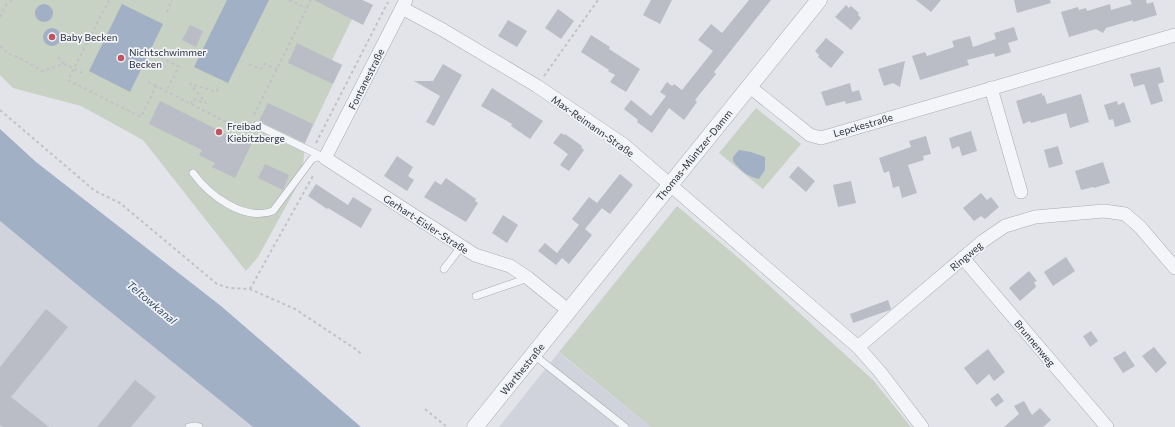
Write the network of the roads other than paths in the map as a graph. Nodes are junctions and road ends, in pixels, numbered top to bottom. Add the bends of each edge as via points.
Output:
1 (819, 0) edge
2 (404, 4) edge
3 (1175, 35) edge
4 (750, 86) junction
5 (991, 88) junction
6 (254, 123) road end
7 (325, 158) junction
8 (193, 173) dead end
9 (669, 184) junction
10 (1021, 192) dead end
11 (461, 247) junction
12 (963, 258) junction
13 (1175, 268) edge
14 (444, 269) dead end
15 (528, 278) junction
16 (476, 296) dead end
17 (569, 311) junction
18 (858, 346) junction
19 (534, 355) junction
20 (189, 427) edge
21 (199, 427) edge
22 (475, 427) edge
23 (625, 427) edge
24 (922, 427) edge
25 (1107, 427) edge

1 - 4 street, Thomas-Müntzer-Damm
2 - 7 street, Fontanestraße
2 - 9 street, Max-Reimann-Straße via 537,86 624,145
3 - 5 street, Lepckestraße
4 - 5 street, Lepckestraße via 810,135 821,138
4 - 9 street, Thomas-Müntzer-Damm
5 - 10 street
6 - 7 lane
7 - 8 lane via 312,159 273,211 265,214 248,213 234,208 208,190
7 - 11 street, Gerhart-Eisler-Straße
9 - 17 street, Thomas-Müntzer-Damm
9 - 18 street, Max-Reimann-Straße
11 - 14 lane
11 - 15 street, Gerhart-Eisler-Straße via 475,255 510,266
12 - 13 street, Ringweg via 1005,226 1035,217 1104,211 1125,214 1140,227
12 - 18 street, Ringweg
12 - 25 street, Brunnenweg
15 - 16 lane
15 - 17 street, Gerhart-Eisler-Straße
17 - 19 street, Warthestraße
18 - 24 street
19 - 22 street, Warthestraße
19 - 23 lane
20 - 21 lane

